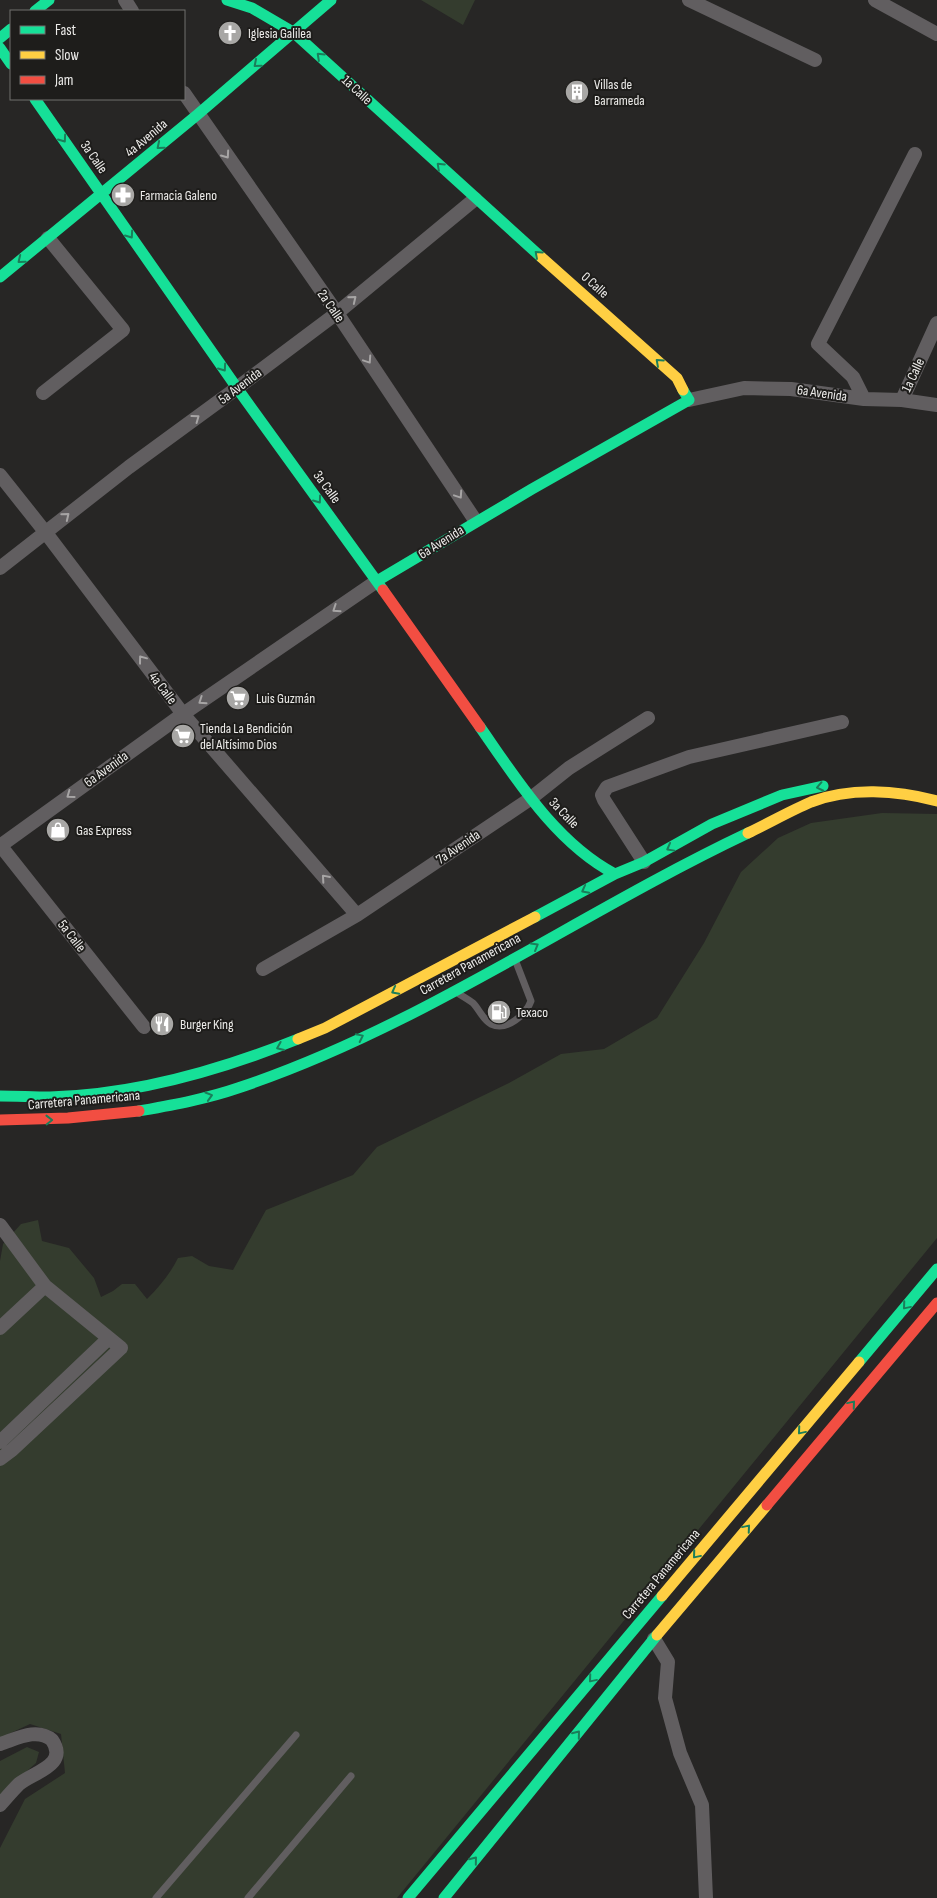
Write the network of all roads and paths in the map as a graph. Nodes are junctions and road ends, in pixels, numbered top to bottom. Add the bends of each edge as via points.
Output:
1 (49, 0) edge
2 (227, 0) edge
3 (332, 0) edge
4 (689, 0) edge
5 (875, 0) edge
6 (36, 10) edge
7 (10, 30) edge
8 (293, 32) junction
9 (937, 34) edge
10 (0, 38) edge
11 (0, 48) edge
12 (815, 60) dead end
13 (10, 63) edge
14 (185, 96) edge
15 (36, 100) edge
16 (198, 115) junction
17 (915, 154) dead end
18 (102, 195) junction
19 (475, 198) junction
20 (48, 238) junction
21 (0, 277) edge
22 (336, 312) junction
23 (937, 323) edge
24 (238, 388) junction
25 (43, 393) dead end
26 (864, 399) junction
27 (689, 400) junction
28 (902, 400) junction
29 (937, 405) edge
30 (0, 475) edge
31 (475, 520) junction
32 (46, 532) junction
33 (0, 568) edge
34 (377, 581) junction
35 (183, 714) junction
36 (648, 718) dead end
37 (842, 722) dead end
38 (937, 790) edge
39 (530, 799) junction
40 (937, 800) edge
41 (0, 845) edge
42 (644, 862) junction
43 (615, 874) junction
44 (357, 915) junction
45 (514, 957) junction
46 (263, 969) dead end
47 (455, 992) junction
48 (144, 1027) dead end
49 (0, 1096) edge
50 (0, 1120) edge
51 (0, 1225) edge
52 (937, 1269) edge
53 (45, 1286) junction
54 (937, 1303) edge
55 (0, 1328) edge
56 (109, 1338) junction
57 (0, 1442) edge
58 (0, 1459) edge
59 (654, 1639) junction
60 (296, 1735) dead end
61 (0, 1744) edge
62 (351, 1776) dead end
63 (0, 1805) edge
64 (156, 1898) edge
65 (248, 1898) edge
66 (408, 1898) edge
67 (444, 1898) edge
68 (706, 1898) edge

1 - 6 main road
2 - 8 main road, 1a Calle via 252,8
3 - 8 main road, 4a Avenida
4 - 12 street
5 - 9 street
7 - 10 main road
8 -> 16 main road, 4a Avenida
19 -> 8 main road, 1a Calle
11 - 13 main road
14 - 16 street, 2a Calle
15 -> 18 main road, 3a Calle
16 -> 18 main road, 4a Avenida
16 -> 22 street, 2a Calle
17 - 26 street via 818,344 853,377
18 - 20 main road, 4a Avenida
18 -> 24 main road, 3a Calle
22 -> 19 street, 5a Avenida
27 -> 19 main road, 0 Calle via 677,378
20 -> 21 main road, 4a Avenida
20 - 25 street via 122,330
22 - 24 street, 5a Avenida
22 -> 31 street, 2a Calle
23 - 28 street, 1a Calle
32 -> 24 street, 5a Avenida via 128,467
24 -> 34 main road, 3a Calle
26 - 27 street, 6a Avenida via 791,389 744,388
26 - 28 street, 6a Avenida
27 - 31 main road, 6a Avenida
28 - 29 street, 6a Avenida
30 - 32 street, 4a Calle
31 - 34 main road, 6a Avenida
32 - 33 street, 5a Avenida
35 -> 32 street, 4a Calle
34 -> 35 street, 6a Avenida
34 - 39 main road, 3a Calle
35 -> 41 street, 6a Avenida
44 -> 35 street, 4a Calle
36 - 39 street, 7a Avenida via 569,768
37 - 42 street via 689,757 607,787 602,795 604,800
38 -> 42 main road, Carretera Panamericana via 900,782 844,782 782,795 712,824
39 - 43 main road, 3a Calle via 580,851
39 - 44 street, 7a Avenida
45 -> 40 main road, Carretera Panamericana via 724,844 819,800 868,791 918,794
41 - 48 street, 5a Calle
42 - 43 main road, Carretera Panamericana
43 -> 49 main road, Carretera Panamericana via 325,1028 259,1055 191,1076 122,1090 51,1097
44 - 46 street, 7a Avenida
45 - 47 main road, Carretera Panamericana
45 - 47 lane via 531,1001 528,1010 518,1018 502,1026 490,1024 472,1002
50 -> 47 main road, Carretera Panamericana via 52,1121 125,1114 197,1099 268,1078
51 - 53 street
52 -> 66 main road, Carretera Panamericana
53 - 55 street
53 - 56 street
59 -> 54 main road
56 - 57 street
56 - 58 street via 121,1348
67 -> 59 main road
59 - 68 street via 668,1662 665,1698 680,1754 702,1805
60 - 64 lane
61 - 63 street via 40,1734 52,1740 57,1752 51,1764 20,1784
62 - 65 lane

